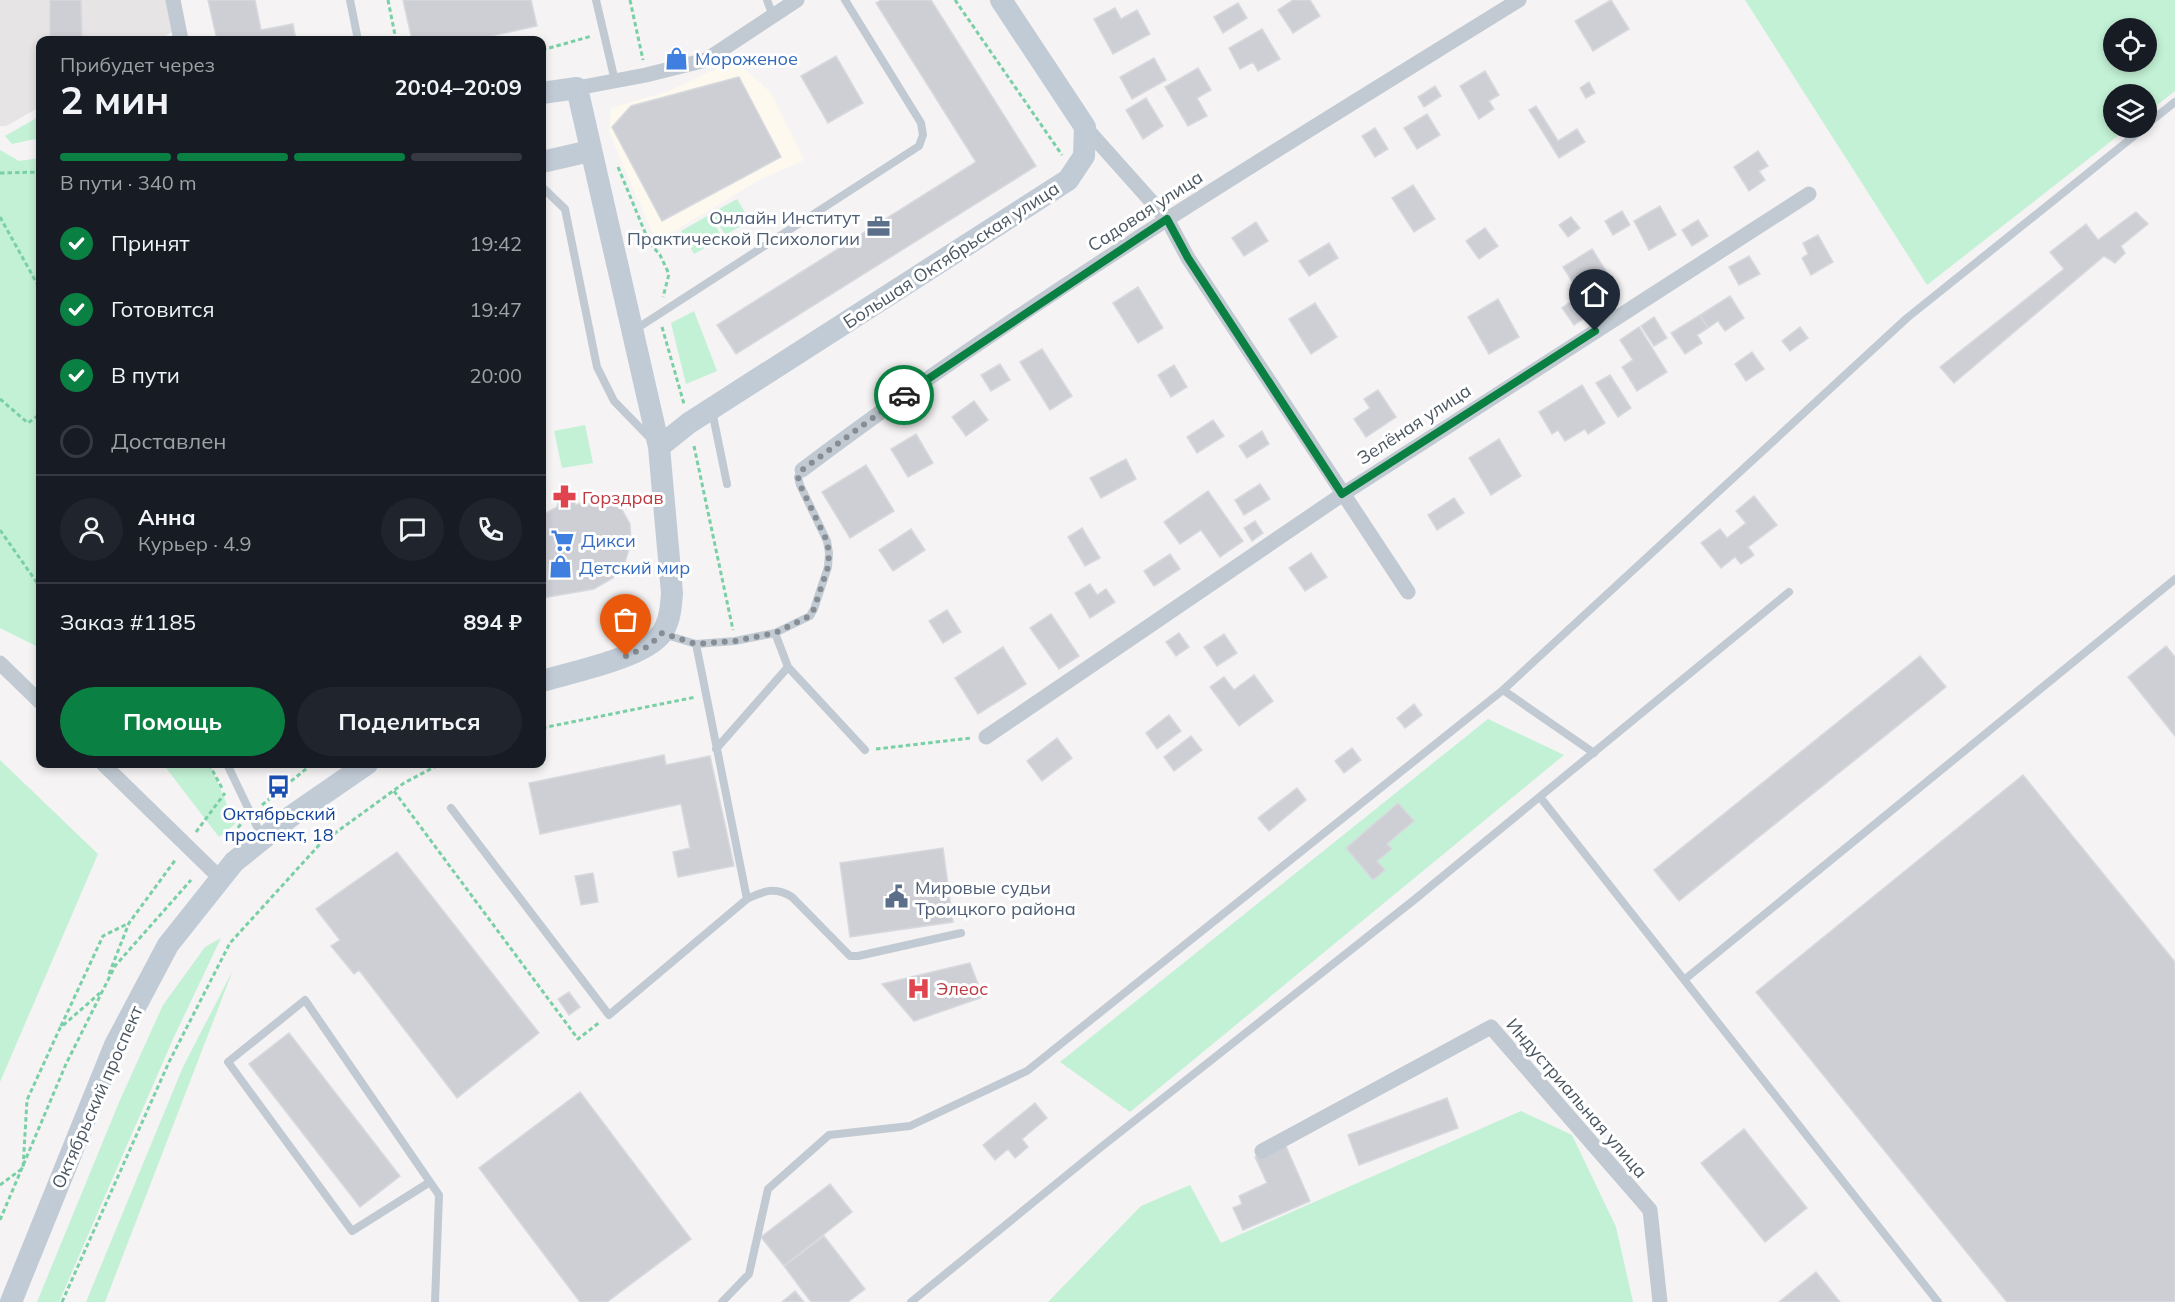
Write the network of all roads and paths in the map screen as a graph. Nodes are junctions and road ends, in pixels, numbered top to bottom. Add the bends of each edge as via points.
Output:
1 (173, 0) edge
2 (350, 0) edge
3 (388, 0) edge
4 (596, 0) edge
5 (630, 0) edge
6 (767, 0) edge
7 (797, 0) edge
8 (845, 0) edge
9 (955, 0) edge
10 (1001, 0) edge
11 (1519, 0) edge
12 (773, 16) junction
13 (603, 33) junction
14 (180, 36) edge
15 (357, 36) edge
16 (395, 36) edge
17 (546, 49) edge
18 (646, 75) junction
19 (615, 81) junction
20 (577, 88) junction
21 (546, 92) edge
22 (2175, 102) edge
23 (2157, 116) edge
24 (1085, 127) junction
25 (2130, 138) edge
26 (590, 151) junction
27 (615, 160) dead end
28 (546, 161) edge
29 (1067, 163) dead end
30 (36, 172) edge
31 (0, 174) edge
32 (546, 191) edge
33 (1809, 194) dead end
34 (0, 218) edge
35 (1167, 219) junction
36 (36, 282) edge
37 (658, 313) junction
38 (632, 331) junction
39 (0, 399) edge
40 (711, 409) junction
41 (36, 417) edge
42 (689, 423) junction
43 (659, 447) junction
44 (802, 470) joint
45 (727, 484) dead end
46 (1342, 494) junction
47 (0, 530) edge
48 (2175, 579) edge
49 (36, 581) edge
50 (1408, 592) dead end
51 (1789, 592) dead end
52 (662, 633) junction
53 (775, 633) junction
54 (735, 641) junction
55 (696, 644) junction
56 (0, 663) edge
57 (788, 667) junction
58 (546, 680) edge
59 (1503, 690) junction
60 (706, 695) junction
61 (36, 698) edge
62 (546, 727) edge
63 (986, 737) joint
64 (716, 749) junction
65 (865, 750) joint
66 (1594, 753) junction
67 (107, 768) edge
68 (229, 768) edge
69 (307, 768) edge
70 (361, 768) edge
71 (433, 768) edge
72 (394, 791) junction
73 (225, 793) dead end
74 (272, 797) dead end
75 (1540, 797) junction
76 (451, 808) dead end
77 (263, 839) junction
78 (227, 840) dead end
79 (186, 845) junction
80 (213, 872) junction
81 (747, 899) junction
82 (129, 923) junction
83 (961, 933) dead end
84 (1684, 980) junction
85 (102, 992) junction
86 (609, 1015) junction
87 (60, 1028) junction
88 (1262, 1151) dead end
89 (23, 1168) junction
90 (430, 1182) junction
91 (0, 1185) edge
92 (0, 1220) edge
93 (10, 1302) edge
94 (62, 1302) edge
95 (435, 1302) edge
96 (722, 1302) edge
97 (911, 1302) edge
98 (1660, 1302) edge
99 (1938, 1302) edge

1 - 14 street
2 - 15 lane
3 - 16 path
4 - 13 lane
5 - 18 path
6 - 12 lane
7 - 12 street
8 - 37 lane via 921,123 923,135 919,146
9 - 29 path
10 - 24 main road
11 - 35 street, Садовая улица
12 - 18 street via 706,60
13 - 17 path
13 - 19 lane
18 - 19 street
19 - 20 street
20 - 21 main road
20 - 26 main road
22 - 23 lane
24 - 35 street
24 - 40 main road, Большая Октябрьская улица via 1084,156 1068,180
25 - 59 lane via 1907,318
26 - 28 main road
26 - 38 main road
27 - 37 path via 649,242 669,274
30 - 31 path
32 - 43 lane via 565,209 597,368 614,401
33 - 46 street, Зелёная улица
34 - 36 path
35 - 44 street, Садовая улица via 871,418
35 - 46 street via 1188,258
37 - 38 lane
37 - 42 path
38 - 43 main road
39 - 41 path via 28,423
40 - 42 main road, Большая Октябрьская улица
40 - 45 lane
42 - 43 main road, Большая Октябрьская улица
42 - 54 path
43 - 52 main road via 672,593 670,616
44 - 53 lane via 798,477 800,485 827,541 828,567 810,616
46 - 50 street
46 - 63 street, Зелёная улица
47 - 49 path
48 - 84 lane
51 - 66 lane
52 - 55 lane
52 - 58 main road via 649,646 626,656
53 - 54 lane
53 - 57 lane
54 - 55 lane
55 - 60 lane
56 - 61 street
57 - 64 lane
57 - 65 lane
59 - 66 lane
59 - 96 lane via 1027,1071 910,1126 829,1135 768,1189 749,1274
60 - 62 path
60 - 64 lane
63 - 65 path
64 - 81 lane
66 - 75 lane
67 - 79 street
68 - 77 lane
69 - 74 path
70 - 77 main road, Октябрьский проспект
71 - 72 path
72 - 86 path via 578,1039
72 - 94 path via 320,844 230,943 170,1062
73 - 79 path
75 - 84 lane
75 - 97 lane
76 - 86 lane
77 - 80 main road, Октябрьский проспект via 234,862
78 - 80 path
79 - 80 street
79 - 82 path
80 - 85 path via 115,966
80 - 93 main road, Октябрьский проспект via 168,945 115,1045
81 - 83 lane via 768,890 780,890 792,897 850,956
81 - 86 lane
82 - 85 path
82 - 87 path via 103,936
84 - 99 lane
85 - 87 path
85 - 89 path via 66,1064
87 - 89 path via 27,1100
88 - 98 street, Индустриальная улица via 1491,1027 1650,1210
89 - 91 path
89 - 92 path
90 - 90 lane via 352,1231 228,1062 305,1000
90 - 95 lane via 439,1195

